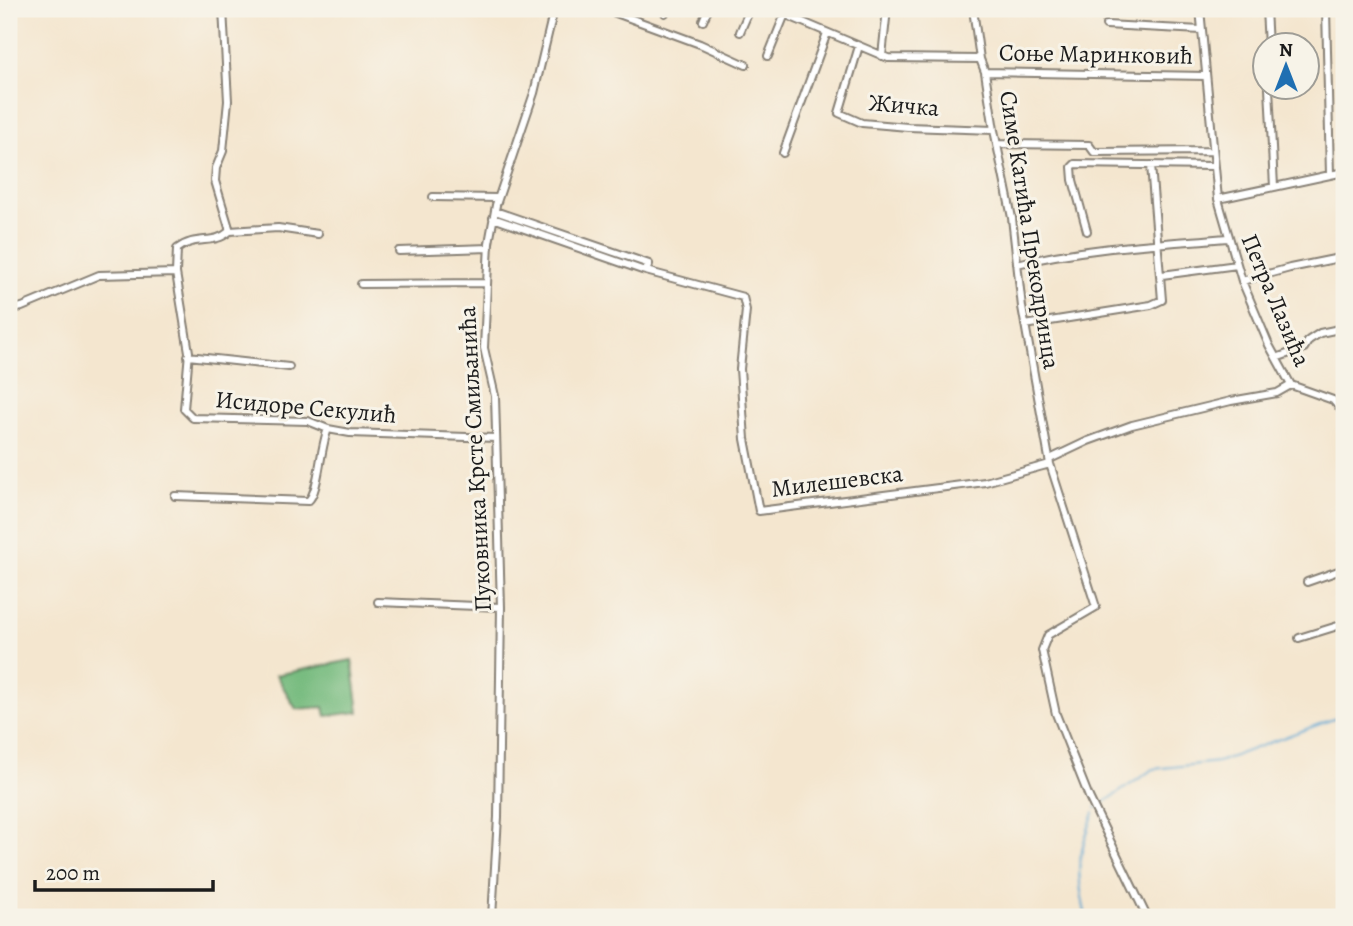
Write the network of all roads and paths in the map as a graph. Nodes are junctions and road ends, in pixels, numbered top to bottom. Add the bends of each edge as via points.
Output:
1 (223, 9) edge
2 (554, 9) edge
3 (605, 9) edge
4 (708, 9) edge
5 (750, 9) edge
6 (772, 9) edge
7 (887, 9) edge
8 (973, 9) edge
9 (1200, 9) edge
10 (1266, 9) edge
11 (1326, 9) edge
12 (785, 14) junction
13 (703, 22) dead end
14 (1106, 25) dead end
15 (1201, 30) junction
16 (740, 32) dead end
17 (1267, 32) edge
18 (827, 33) junction
19 (859, 46) junction
20 (882, 55) junction
21 (768, 56) dead end
22 (980, 59) junction
23 (746, 65) dead end
24 (985, 72) junction
25 (1206, 76) junction
26 (1270, 102) edge
27 (994, 130) junction
28 (997, 144) junction
29 (1212, 151) junction
30 (783, 153) dead end
31 (1151, 165) junction
32 (1213, 166) junction
33 (1344, 172) edge
34 (1330, 175) junction
35 (1274, 187) junction
36 (433, 197) dead end
37 (498, 198) junction
38 (1218, 200) junction
39 (494, 215) junction
40 (230, 231) junction
41 (1087, 231) dead end
42 (318, 234) dead end
43 (1228, 237) junction
44 (1156, 244) junction
45 (489, 248) junction
46 (399, 251) dead end
47 (1344, 257) edge
48 (1017, 264) junction
49 (1237, 265) junction
50 (176, 274) junction
51 (1162, 275) junction
52 (1242, 281) junction
53 (487, 283) junction
54 (362, 284) dead end
55 (9, 310) edge
56 (1025, 325) junction
57 (1344, 328) edge
58 (188, 356) junction
59 (1276, 358) junction
60 (289, 367) dead end
61 (1291, 385) junction
62 (1343, 410) edge
63 (328, 429) junction
64 (496, 438) junction
65 (1050, 461) junction
66 (175, 496) dead end
67 (1344, 569) edge
68 (1307, 582) dead end
69 (378, 602) dead end
70 (501, 607) junction
71 (1344, 624) edge
72 (1299, 638) dead end
73 (492, 917) edge
74 (1147, 917) edge

1 - 40 street via 228,101 215,181
2 - 37 street, Пуковника Крсте Смиљанића via 534,93
3 - 23 street
4 - 13 street
5 - 16 street
6 - 12 street
7 - 20 street
8 - 22 street, Симе Катића Прекодринца
9 - 15 street, Петра Лазића
10 - 17 street
11 - 34 street
12 - 18 street
12 - 21 street
14 - 15 street
15 - 25 street, Петра Лазића
18 - 19 street
18 - 30 street
19 - 20 street
19 - 27 street, Жичка via 839,113 862,123
20 - 22 street
22 - 24 street, Симе Катића Прекодринца
24 - 25 street, Соње Маринковић
24 - 27 street, Симе Катића Прекодринца
25 - 29 street, Петра Лазића
26 - 35 street
27 - 28 street, Симе Катића Прекодринца
28 - 29 street via 1089,145 1094,152
28 - 48 street, Симе Катића Прекодринца
29 - 32 street, Петра Лазића
31 - 32 street
31 - 41 street via 1072,167
31 - 44 street
32 - 38 street, Петра Лазића
33 - 34 street
34 - 35 street
35 - 38 street
36 - 37 street
37 - 39 street, Пуковника Крсте Смиљанића
38 - 43 street, Петра Лазића
39 - 45 street, Пуковника Крсте Смиљанића
39 - 65 street, Милешевска via 649,264 646,271 743,297 747,310 740,369 745,439 759,511 985,482
40 - 42 street via 278,228
40 - 50 street, Исидоре Секулић via 222,238 188,241 177,249
43 - 44 street
43 - 49 street, Петра Лазића
44 - 48 street
44 - 51 street
45 - 46 street
45 - 53 street, Пуковника Крсте Смиљанића
47 - 52 street
48 - 56 street, Симе Катића Прекодринца
49 - 51 street
49 - 52 street, Петра Лазића
50 - 55 street via 99,275
50 - 58 street, Исидоре Секулић
51 - 56 street via 1164,297 1157,303
52 - 59 street, Петра Лазића
53 - 54 street
53 - 64 street, Пуковника Крсте Смиљанића via 484,348 494,384
56 - 65 street, Симе Катића Прекодринца
57 - 59 street via 1320,334 1304,348
58 - 60 street
58 - 63 street, Исидоре Секулић via 184,409 193,418 308,421
59 - 61 street, Петра Лазића
61 - 62 street, Петра Лазића via 1333,400
61 - 65 street via 1277,393 1132,425
63 - 64 street, Исидоре Секулић
63 - 66 street via 315,492 308,501
64 - 70 street, Пуковника Крсте Смиљанића
65 - 74 street, Симе Катића Прекодринца via 1096,607 1048,635 1042,650 1056,714 1070,750
67 - 68 street
69 - 70 street
70 - 73 street, Пуковника Крсте Смиљанића
71 - 72 street

